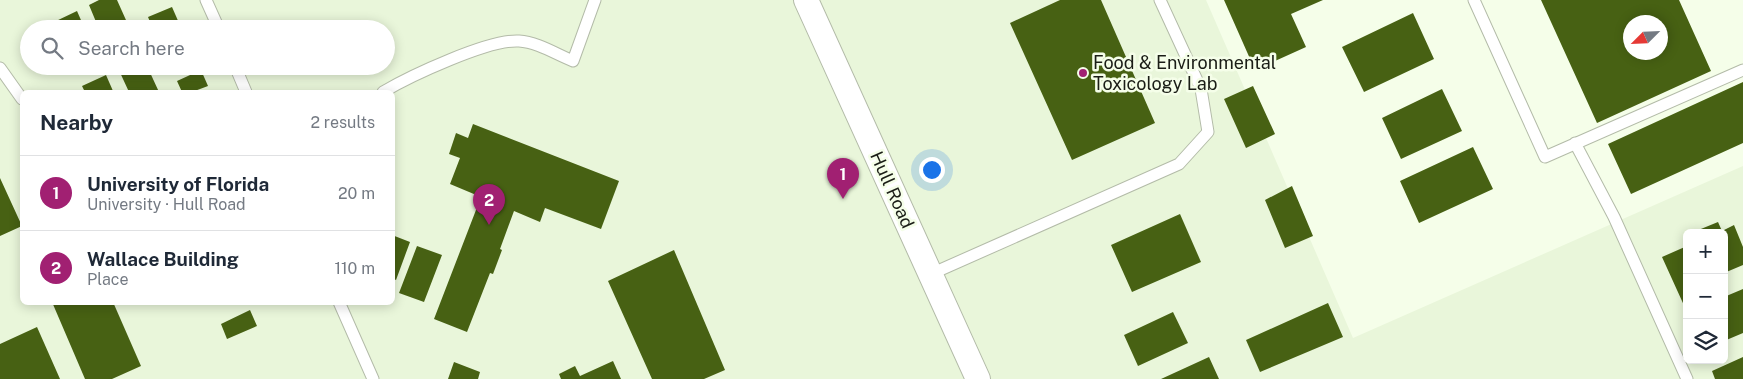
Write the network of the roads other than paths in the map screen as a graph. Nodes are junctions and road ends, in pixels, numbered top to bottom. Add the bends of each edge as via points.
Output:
1 (206, 0) edge
2 (595, 0) edge
3 (806, 0) edge
4 (1160, 0) edge
5 (1474, 0) edge
6 (215, 20) edge
7 (0, 68) edge
8 (1743, 70) edge
9 (239, 75) edge
10 (245, 90) edge
11 (387, 90) edge
12 (20, 96) edge
13 (1575, 143) junction
14 (931, 274) junction
15 (340, 305) edge
16 (373, 379) edge
17 (978, 379) edge
18 (1687, 379) edge

1 - 6 lane
2 - 11 lane via 573,61 532,44 502,42 427,70
3 - 14 street, Hull Road
4 - 14 lane via 1201,89 1208,132 1179,164
5 - 13 lane via 1545,157
7 - 12 lane
8 - 13 lane
9 - 10 lane
13 - 18 lane via 1614,217
14 - 17 street, Hull Road
15 - 16 lane

